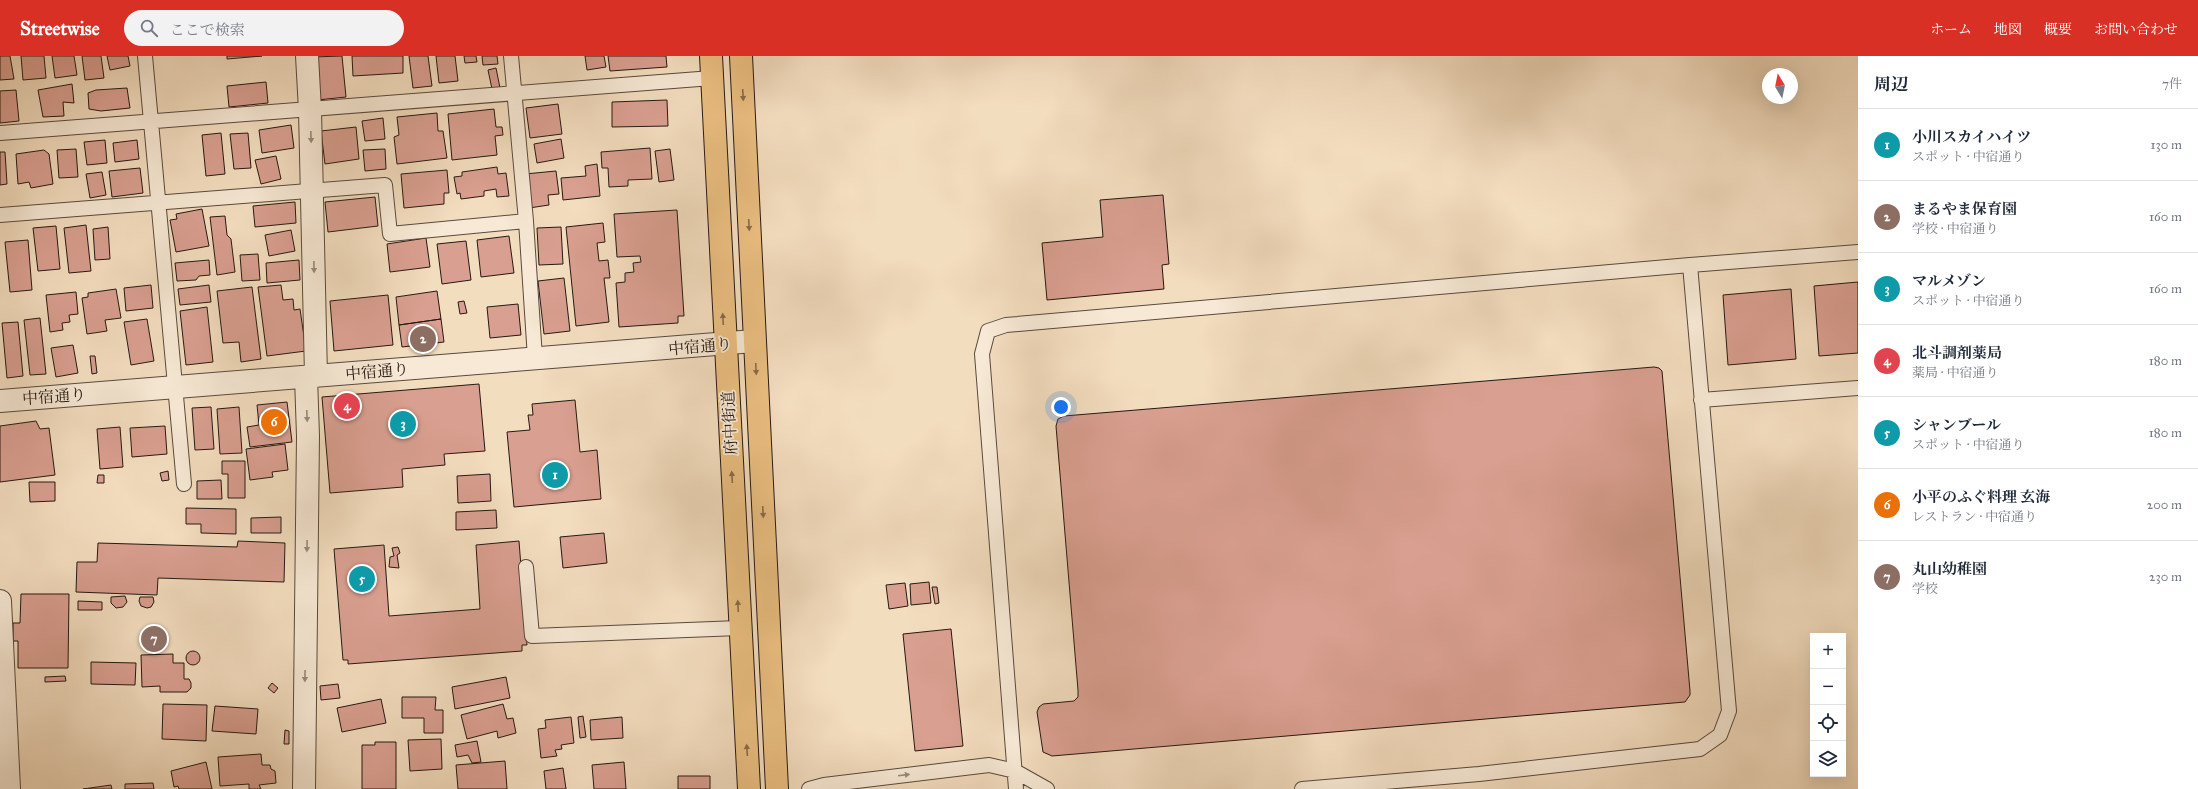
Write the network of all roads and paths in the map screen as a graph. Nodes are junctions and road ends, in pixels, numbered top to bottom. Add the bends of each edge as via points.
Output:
1 (145, 56) edge
2 (307, 56) edge
3 (511, 56) edge
4 (711, 56) edge
5 (741, 56) edge
6 (712, 78) junction
7 (514, 92) junction
8 (310, 110) junction
9 (151, 121) junction
10 (0, 133) edge
11 (312, 189) junction
12 (158, 202) junction
13 (0, 216) edge
14 (526, 221) junction
15 (1858, 252) edge
16 (1690, 266) junction
17 (754, 341) junction
18 (725, 344) junction
19 (535, 358) junction
20 (311, 376) junction
21 (175, 387) junction
22 (1858, 388) edge
23 (1701, 400) junction
24 (0, 401) edge
25 (184, 484) dead end
26 (526, 567) dead end
27 (0, 601) edge
28 (740, 628) junction
29 (1015, 771) junction
30 (10, 789) edge
31 (304, 789) edge
32 (749, 789) edge
33 (777, 789) edge
34 (809, 789) edge
35 (1016, 789) edge
36 (1047, 789) edge
37 (1302, 789) edge

1 - 9 lane
2 - 8 street
3 - 7 lane
4 - 6 main road, 府中街道
5 -> 17 main road, 府中街道
6 - 7 lane
18 -> 6 main road, 府中街道
7 - 8 lane
7 - 14 lane
8 - 9 lane
8 -> 11 street
9 - 10 lane
9 - 12 lane
11 - 12 lane
11 - 14 lane via 385,185 390,234
11 -> 20 street
12 - 13 lane
12 - 21 lane
14 - 19 lane
15 - 16 lane
16 - 23 lane
16 - 29 lane via 1006,325 988,331 982,354
17 - 18 street, 中宿通り
17 -> 33 main road, 府中街道
18 - 19 street, 中宿通り
28 -> 18 main road, 府中街道
19 - 20 street, 中宿通り
20 - 21 street, 中宿通り
20 -> 31 street
21 - 24 street, 中宿通り
21 - 25 lane
22 - 23 lane
23 - 37 lane via 1729,711 1720,735 1700,749 1479,774
26 - 28 lane via 532,636
27 - 30 street
32 -> 28 main road, 府中街道
34 -> 29 lane via 824,784 989,765
29 - 35 lane
29 - 36 lane

